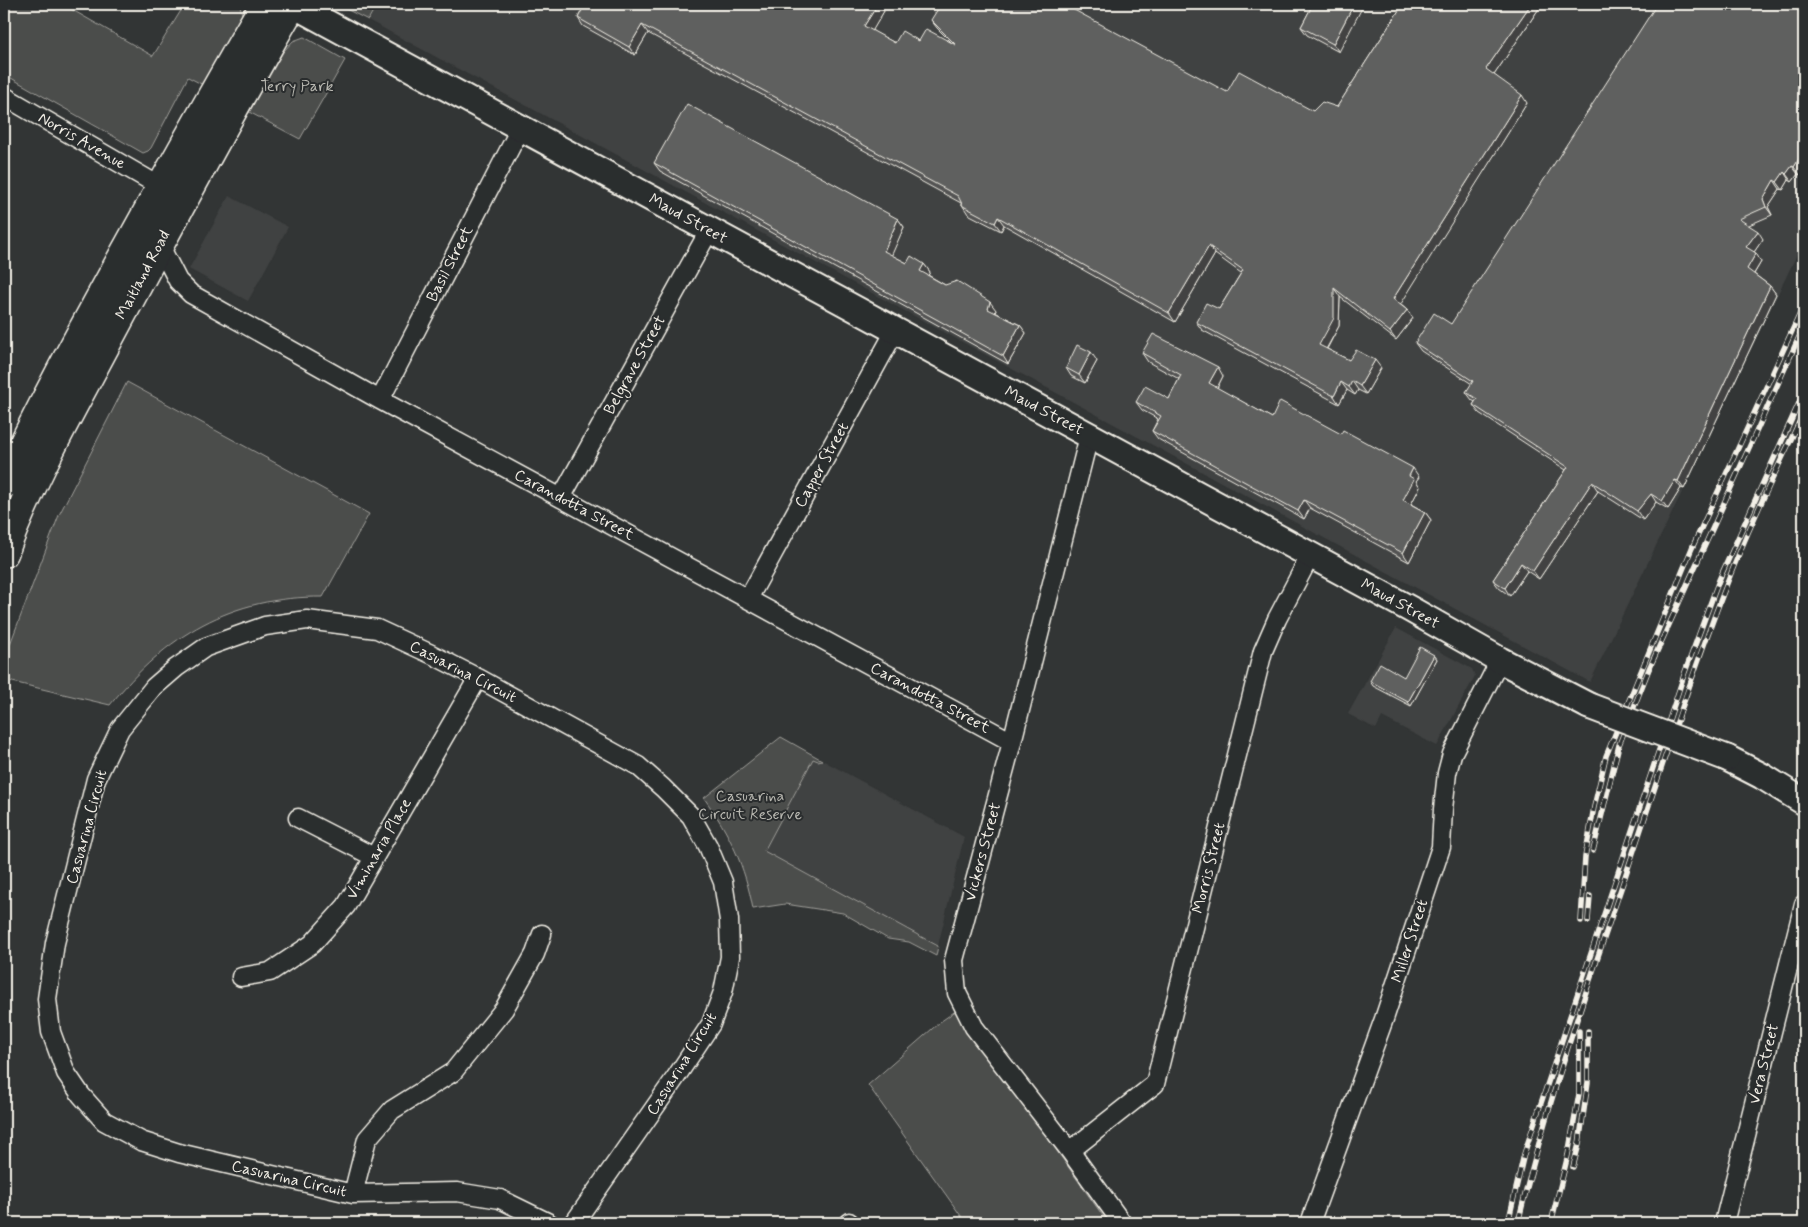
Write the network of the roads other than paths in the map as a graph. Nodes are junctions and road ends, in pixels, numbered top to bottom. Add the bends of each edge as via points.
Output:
1 (266, 4) edge
2 (293, 4) edge
3 (4, 96) edge
4 (521, 128) junction
5 (161, 187) junction
6 (709, 231) junction
7 (159, 244) junction
8 (895, 331) junction
9 (380, 400) junction
10 (1089, 436) junction
11 (4, 484) edge
12 (561, 498) junction
13 (4, 553) edge
14 (1310, 556) junction
15 (748, 599) junction
16 (1500, 660) junction
17 (478, 678) junction
18 (1012, 742) junction
19 (1804, 802) edge
20 (298, 818) dead end
21 (374, 857) junction
22 (1804, 904) edge
23 (542, 934) dead end
24 (241, 977) dead end
25 (1070, 1151) junction
26 (354, 1194) junction
27 (549, 1223) edge
28 (574, 1223) edge
29 (1122, 1223) edge
30 (1310, 1223) edge
31 (1724, 1223) edge

1 - 5 main road, Maitland Road
2 - 4 main road, Maud Street
2 - 7 main road, Maitland Road
3 - 5 street, Norris Avenue
4 - 6 main road, Maud Street
4 - 9 street, Basil Street
5 - 11 main road, Maitland Road via 32,425
6 - 8 main road, Maud Street
6 - 12 street, Belgrave Street
7 - 9 street, Carandotta Street via 174,275 191,294
7 - 13 main road, Maitland Road via 26,496
8 - 10 main road, Maud Street
8 - 15 street, Capper Street
9 - 12 street, Carandotta Street
10 - 14 main road, Maud Street
10 - 18 street, Vickers Street
12 - 15 street, Carandotta Street
14 - 16 main road, Maud Street
14 - 25 street, Morris Street via 1263,652 1155,1084
15 - 18 street, Carandotta Street
16 - 19 main road, Maud Street, bridge via 1589,706 1727,758
16 - 30 street, Miller Street via 1452,754 1447,773 1442,847
17 - 21 street, Viminaria Place
17 - 26 street, Casuarina Circuit via 377,629 307,620 265,626 206,647 154,687 120,729 96,779 55,944 47,999 51,1032 66,1072 80,1095 104,1120 141,1141 179,1153
17 - 28 street, Casuarina Circuit via 638,766 691,816 723,882 730,957 723,992 711,1024
18 - 25 street, Vickers Street via 954,960 957,993 974,1026
20 - 21 street
21 - 24 street, Viminaria Place via 346,906 312,944 270,972
22 - 31 street, Vera Street
23 - 26 street via 535,954 504,1009 453,1072 392,1110 368,1139
25 - 29 street, Vickers Street
26 - 27 street, Casuarina Circuit via 457,1192 500,1199

